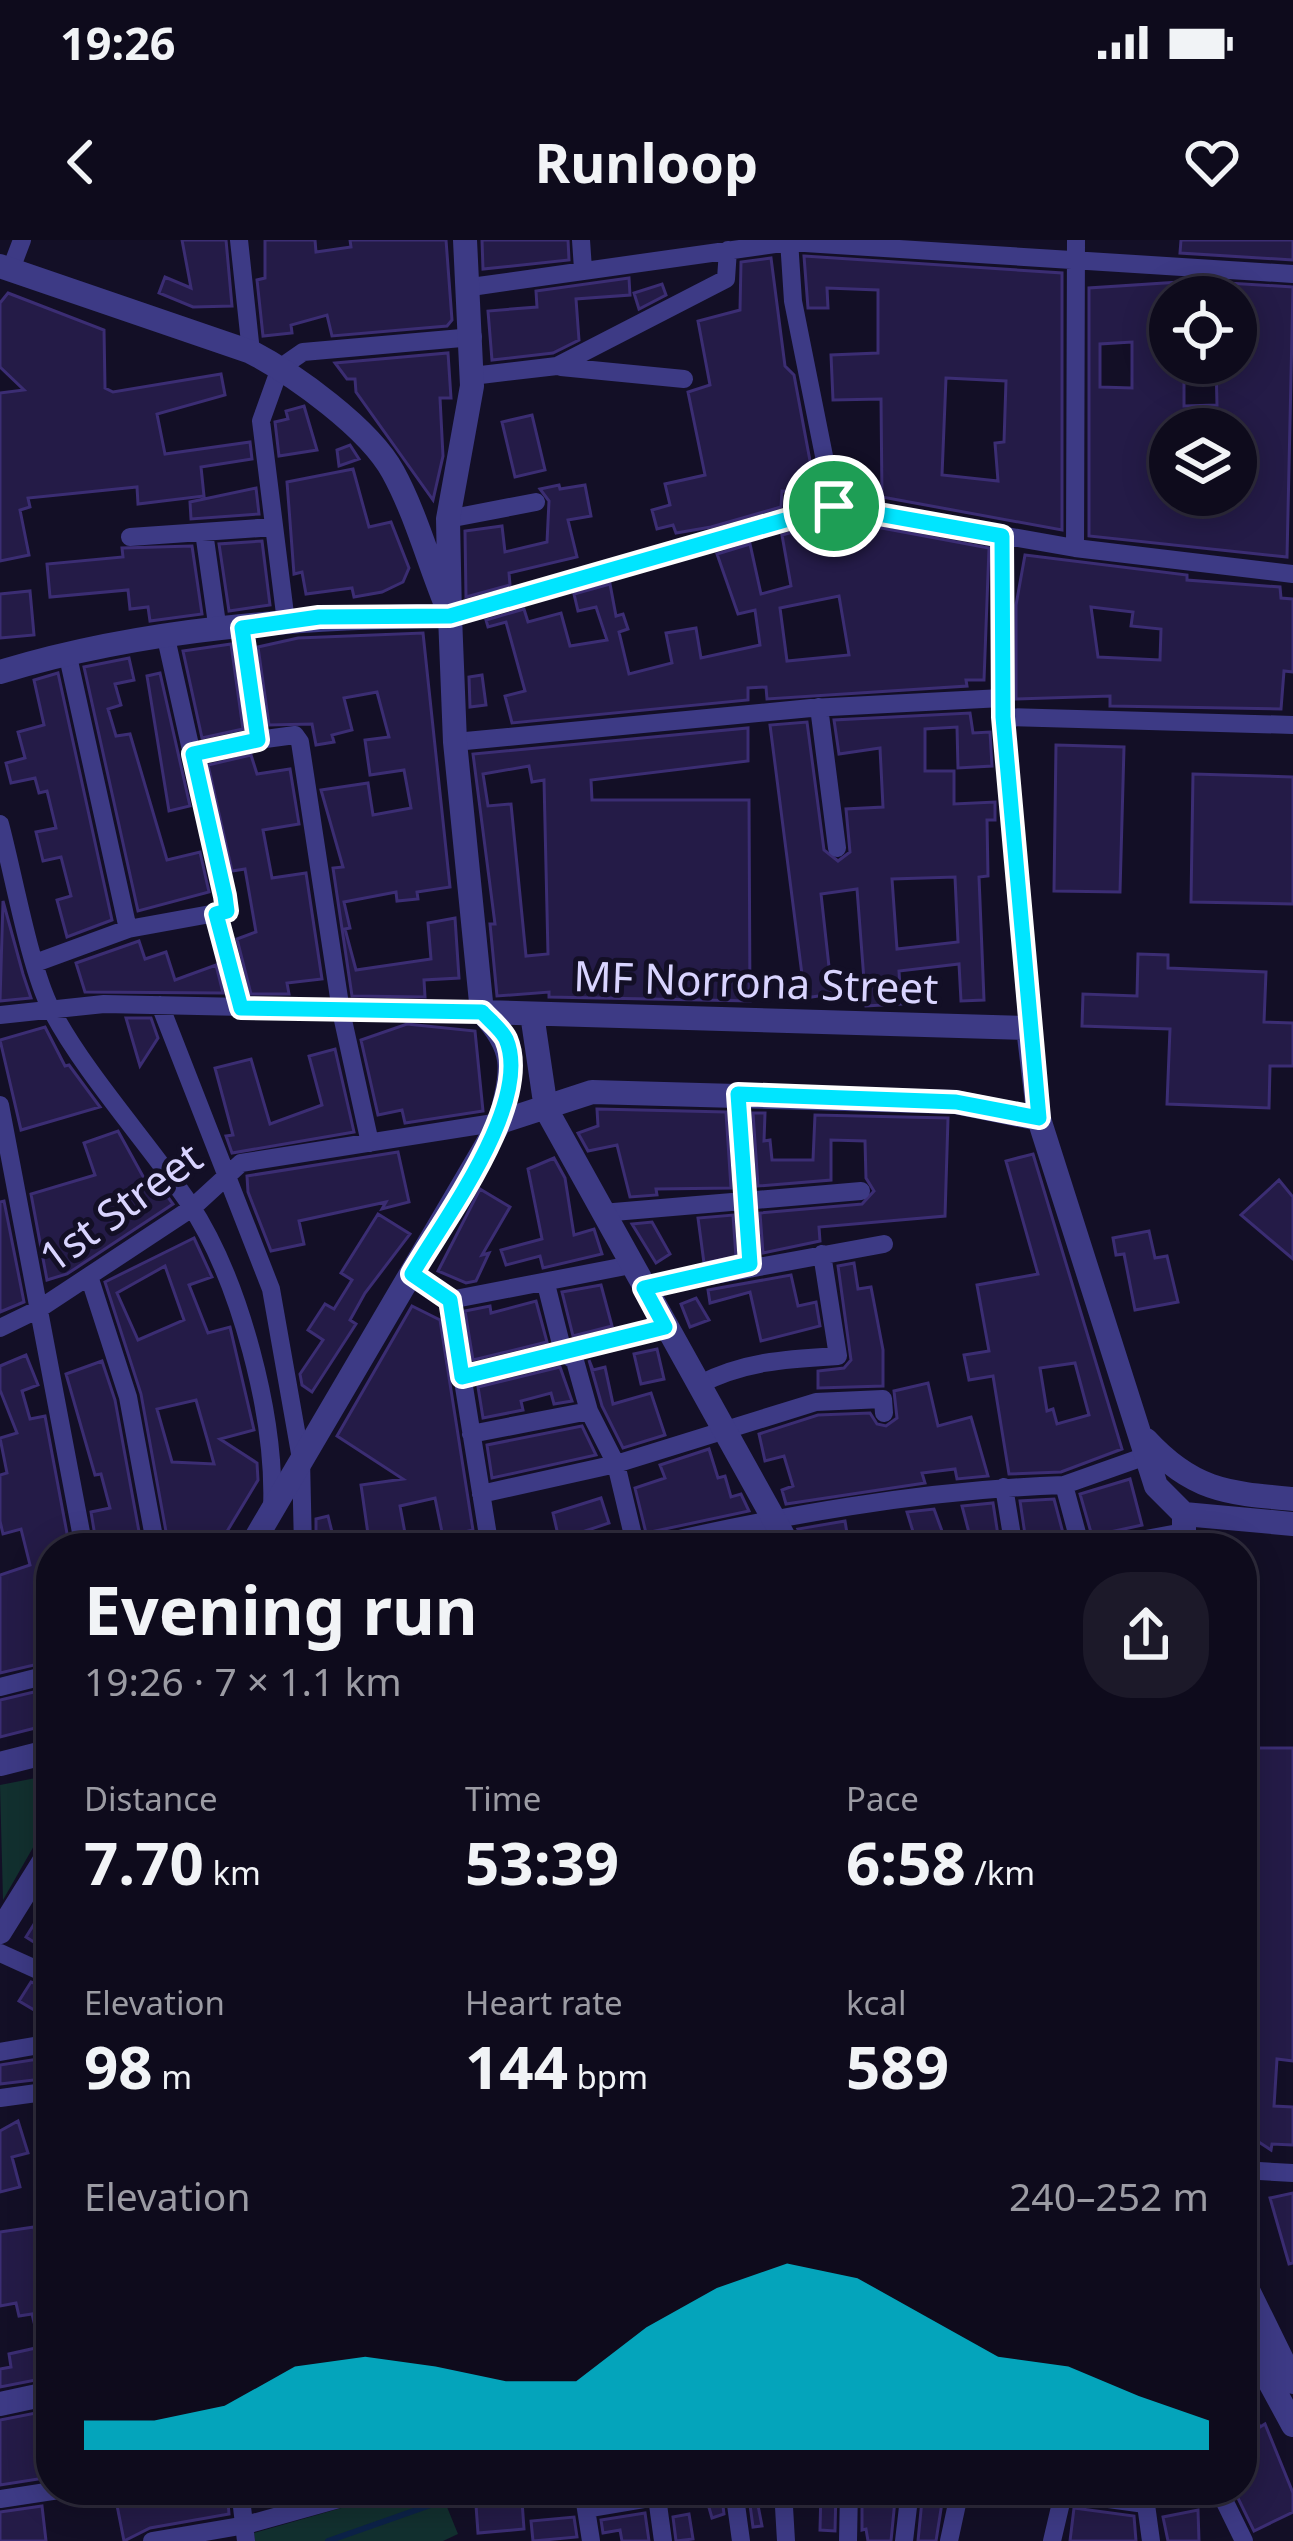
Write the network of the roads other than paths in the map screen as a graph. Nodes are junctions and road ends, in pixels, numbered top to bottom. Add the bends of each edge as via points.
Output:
1 (22, 240) edge
2 (239, 240) edge
3 (465, 240) edge
4 (581, 240) edge
5 (789, 241) edge
6 (1076, 249) edge
7 (728, 250) junction
8 (6, 267) edge
9 (583, 269) junction
10 (1293, 274) edge
11 (471, 287) junction
12 (473, 337) junction
13 (251, 352) junction
14 (557, 366) junction
15 (280, 368) junction
16 (472, 376) junction
17 (684, 379) dead end
18 (536, 502) dead end
19 (834, 506) junction
20 (448, 519) junction
21 (274, 527) junction
22 (204, 532) junction
23 (1002, 536) junction
24 (130, 537) dead end
25 (1075, 548) junction
26 (1293, 574) edge
27 (450, 616) junction
28 (286, 622) junction
29 (230, 630) junction
30 (166, 638) junction
31 (67, 652) junction
32 (0, 672) edge
33 (819, 707) junction
34 (1003, 708) junction
35 (1293, 725) edge
36 (258, 740) junction
37 (455, 742) junction
38 (193, 754) junction
39 (0, 824) edge
40 (837, 848) dead end
41 (216, 914) junction
42 (128, 929) junction
43 (38, 962) junction
44 (160, 1005) junction
45 (50, 1008) junction
46 (241, 1008) junction
47 (341, 1011) junction
48 (482, 1012) junction
49 (532, 1014) junction
50 (0, 1015) edge
51 (1028, 1028) junction
52 (738, 1094) junction
53 (0, 1105) edge
54 (546, 1108) junction
55 (1039, 1118) junction
56 (500, 1122) junction
57 (370, 1143) junction
58 (226, 1172) junction
59 (861, 1191) dead end
60 (742, 1198) junction
61 (192, 1208) junction
62 (602, 1213) junction
63 (884, 1244) dead end
64 (822, 1254) junction
65 (750, 1264) junction
66 (412, 1274) junction
67 (89, 1276) junction
68 (638, 1276) junction
69 (546, 1285) junction
70 (450, 1300) junction
71 (39, 1310) junction
72 (665, 1327) junction
73 (0, 1328) edge
74 (563, 1352) junction
75 (462, 1377) junction
76 (698, 1385) junction
77 (589, 1411) junction
78 (884, 1413) dead end
79 (723, 1429) junction
80 (1136, 1429) junction
81 (471, 1435) junction
82 (1146, 1456) junction
83 (302, 1459) junction
84 (616, 1464) junction
85 (1064, 1485) junction
86 (1004, 1487) junction
87 (481, 1493) junction
88 (1293, 1499) edge
89 (272, 1512) junction
90 (772, 1517) junction
91 (1293, 1524) edge
92 (1184, 1532) edge
93 (81, 1533) edge
94 (153, 1533) edge
95 (260, 1533) edge
96 (302, 1533) edge
97 (488, 1533) edge
98 (634, 1533) edge
99 (703, 1533) edge
100 (781, 1533) edge
101 (1012, 1533) edge
102 (1078, 1533) edge
103 (36, 1678) edge
104 (0, 1687) edge
105 (36, 1755) edge
106 (0, 1764) edge
107 (36, 1887) edge
108 (0, 1932) edge
109 (0, 1953) edge
110 (36, 1969) edge
111 (36, 2046) edge
112 (0, 2052) edge
113 (36, 2093) edge
114 (0, 2098) edge
115 (1257, 2171) edge
116 (1293, 2174) edge
117 (1257, 2309) edge
118 (1257, 2359) edge
119 (1293, 2382) edge
120 (36, 2396) edge
121 (0, 2404) edge
122 (1293, 2426) edge
123 (36, 2494) edge
124 (0, 2499) edge
125 (327, 2505) edge
126 (586, 2505) edge
127 (660, 2505) edge
128 (736, 2505) edge
129 (784, 2505) edge
130 (849, 2505) edge
131 (908, 2505) edge
132 (957, 2505) edge
133 (1055, 2505) edge
134 (1145, 2505) edge
135 (1226, 2505) edge
136 (246, 2533) edge
137 (152, 2541) edge
138 (591, 2541) edge
139 (663, 2541) edge
140 (741, 2541) edge
141 (787, 2541) edge
142 (848, 2541) edge
143 (904, 2541) edge
144 (949, 2541) edge
145 (1052, 2541) edge
146 (1151, 2541) edge
147 (1244, 2541) edge

1 - 8 street
2 - 13 street
3 - 11 street
4 - 9 street
5 - 6 street
5 - 7 street
5 - 19 street via 793,301
6 - 10 street
6 - 25 street
7 - 9 street
7 - 14 street via 726,279
8 - 13 street
9 - 11 street
11 - 12 street
12 - 15 street via 302,352
12 - 16 street
13 - 15 street
14 - 16 street
14 - 17 street
15 - 21 street via 261,421
15 - 27 street via 392,468
16 - 20 street
18 - 20 street
19 - 23 street
19 - 27 street
20 - 27 street
21 - 22 street
21 - 28 street
22 - 24 street
22 - 29 street
23 - 25 street
23 - 34 street
25 - 26 street
27 - 28 street
27 - 37 street
28 - 29 street
29 - 30 street
29 - 36 street
30 - 31 street
30 - 38 street
31 - 32 street
31 - 42 street
33 - 34 street
33 - 37 street
33 - 40 street
34 - 35 street
34 - 51 street
36 - 38 street
36 - 47 street via 295,735 300,742
37 - 48 street
38 - 41 street via 225,896 227,911
39 - 43 street
41 - 42 street
41 - 46 street
42 - 43 street
43 - 45 street
44 - 45 street
44 - 46 street
44 - 58 street
45 - 50 street
45 - 61 street
46 - 47 street
47 - 48 street
47 - 57 street
48 - 49 street, MF Norrona Street
48 - 56 street via 505,1036 512,1065
49 - 51 street, MF Norrona Street
49 - 54 street
51 - 55 street
52 - 54 street via 592,1092
52 - 55 street via 956,1102
52 - 60 street
53 - 71 street
54 - 56 street
54 - 62 street
55 - 80 street
56 - 57 street, 1st Street
56 - 66 street
57 - 58 street, 1st Street via 241,1162
58 - 61 street, 1st Street
58 - 83 street via 271,1289
59 - 60 street
60 - 62 street
60 - 65 street
61 - 67 street, 1st Street
61 - 89 street via 223,1272 258,1380 274,1468
62 - 68 street
63 - 64 street
64 - 65 street
64 - 76 street via 838,1356 770,1360
65 - 68 street
66 - 70 street
66 - 83 street
67 - 71 street, 1st Street
67 - 94 street via 131,1407
68 - 69 street
68 - 72 street
69 - 70 street
69 - 74 street
70 - 75 street
71 - 73 street, 1st Street
71 - 93 street
72 - 74 street
72 - 76 street
74 - 75 street
74 - 77 street via 575,1361
75 - 81 street
76 - 79 street
77 - 81 street
77 - 84 street
78 - 79 street via 883,1399 816,1402
79 - 84 street
79 - 90 street
80 - 82 street
80 - 88 street via 1173,1469 1220,1492
81 - 87 street
82 - 85 street
82 - 92 street
83 - 89 street
83 - 96 street
84 - 87 street
84 - 98 street
85 - 86 street
85 - 102 street
86 - 90 street
86 - 101 street
87 - 97 street
89 - 95 street
90 - 99 street
90 - 100 street
91 - 92 street
103 - 104 street
105 - 106 street
107 - 108 street
109 - 110 street
111 - 112 street
113 - 114 street
115 - 116 street
117 - 119 street
118 - 122 street
120 - 121 street
123 - 124 street
125 - 136 street
126 - 138 street
127 - 139 street
128 - 140 street
129 - 141 street
130 - 142 street
131 - 143 street
132 - 144 street
133 - 145 street
134 - 146 street
135 - 147 street
136 - 137 street

